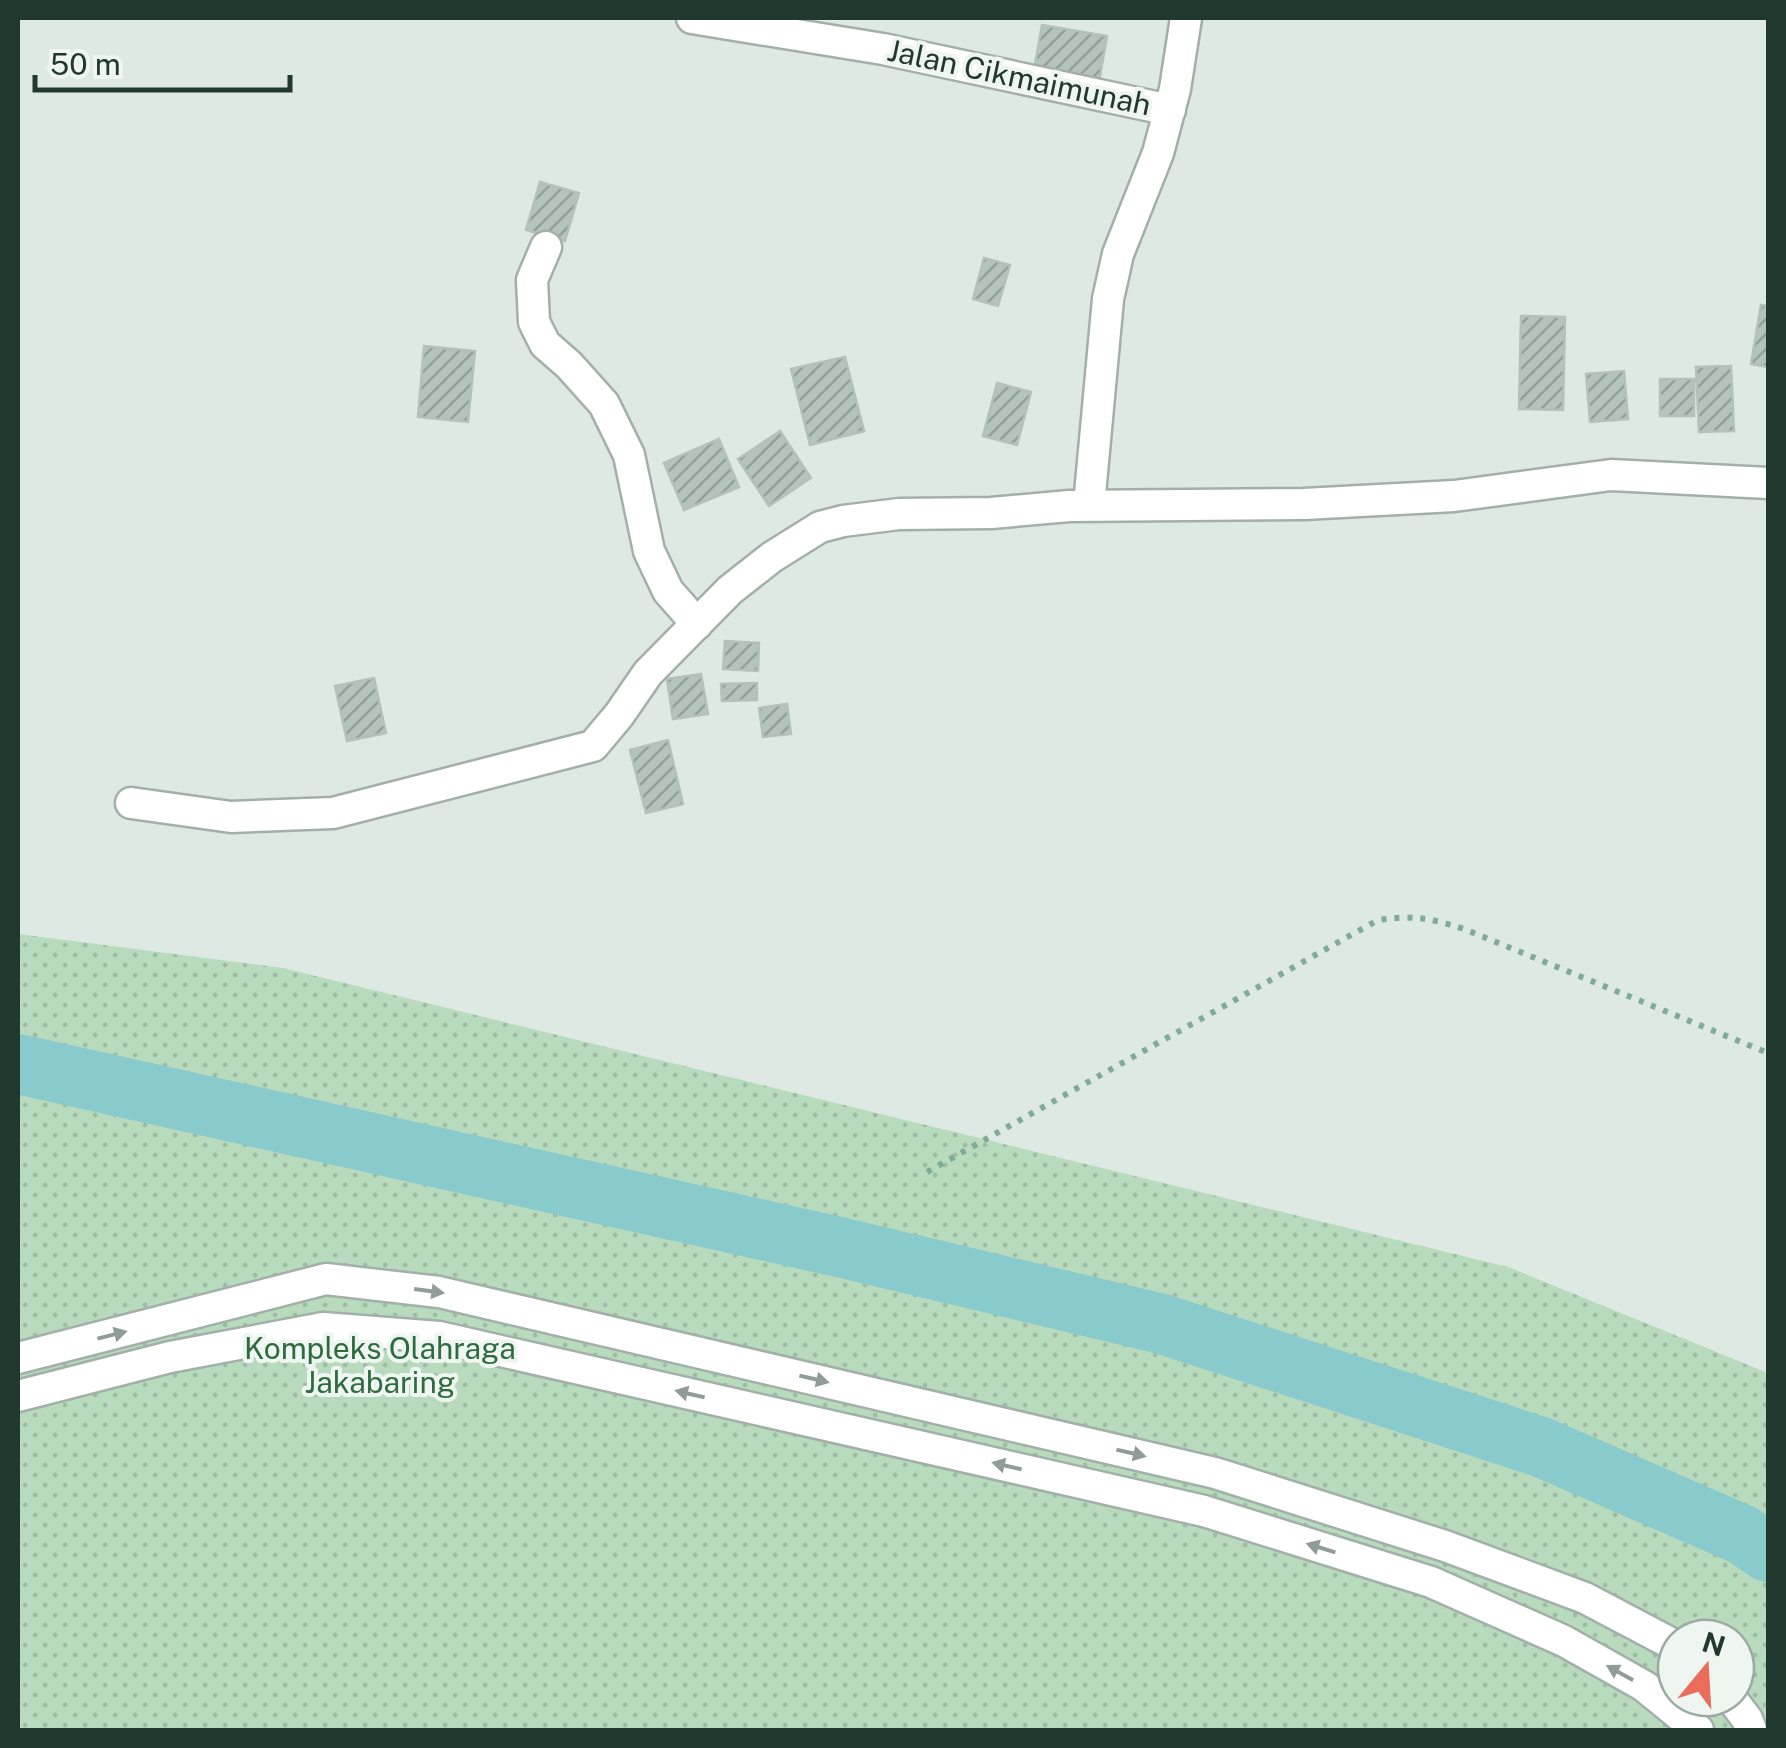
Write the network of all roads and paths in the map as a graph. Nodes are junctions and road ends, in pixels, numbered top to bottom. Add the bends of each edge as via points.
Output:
1 (692, 18) edge
2 (1186, 18) edge
3 (1170, 110) junction
4 (546, 247) dead end
5 (1768, 483) edge
6 (1088, 506) junction
7 (697, 624) junction
8 (131, 803) dead end
9 (1768, 1053) edge
10 (927, 1172) dead end
11 (18, 1358) edge
12 (18, 1396) edge
13 (1656, 1635) edge
14 (1698, 1730) edge

1 - 3 street, Jalan Cikmaimunah via 883,49
2 - 3 street
3 - 6 street via 1113,273
4 - 7 street via 532,280 534,322 545,344 604,404 629,455 649,551 668,591
5 - 6 street via 1611,476 1454,496
6 - 7 street via 867,516 820,527 772,556
7 - 8 street via 648,673 592,746 334,813 232,817
9 - 10 path via 1464,929 1430,918 1390,918
11 -> 13 street via 326,1279 439,1292 1215,1473 1445,1546 1585,1598
14 -> 12 street via 1644,1686 1432,1582 1204,1511 438,1337 323,1328

